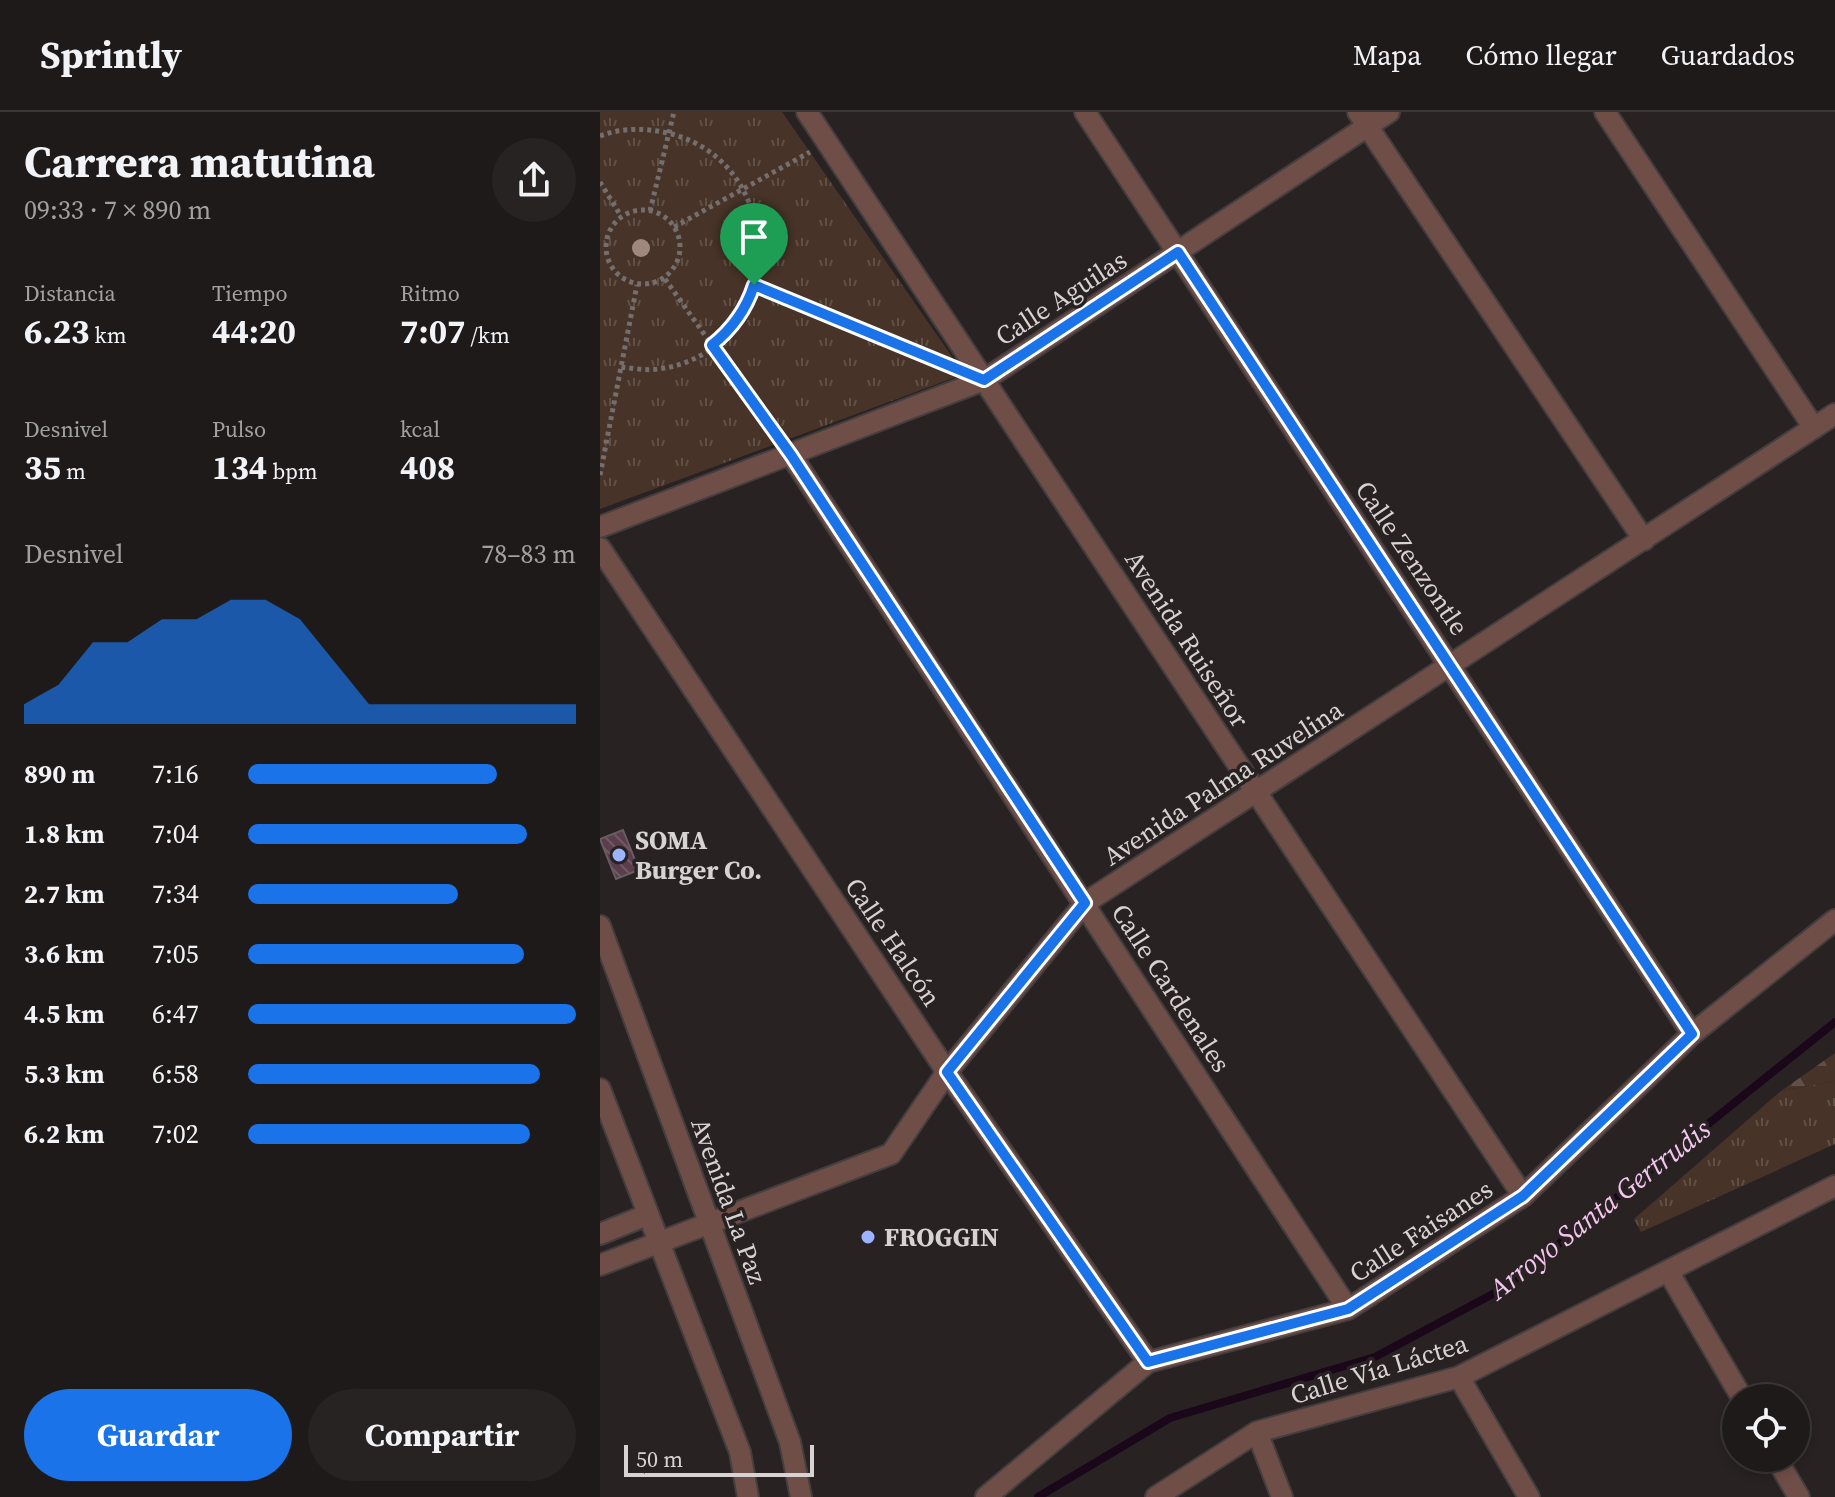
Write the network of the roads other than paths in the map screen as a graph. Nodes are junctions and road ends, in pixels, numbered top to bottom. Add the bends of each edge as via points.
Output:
1 (807, 112) edge
2 (1085, 112) edge
3 (1389, 112) edge
4 (1605, 112) edge
5 (1363, 119) edge
6 (1178, 252) junction
7 (984, 380) junction
8 (1835, 414) edge
9 (1814, 428) junction
10 (791, 455) junction
11 (600, 527) edge
12 (1644, 540) junction
13 (600, 548) edge
14 (1452, 665) junction
15 (1256, 792) junction
16 (1085, 903) junction
17 (1835, 920) edge
18 (600, 926) edge
19 (1692, 1034) junction
20 (947, 1072) junction
21 (600, 1089) edge
22 (1835, 1186) edge
23 (1523, 1196) junction
24 (647, 1215) junction
25 (709, 1224) junction
26 (600, 1234) edge
27 (658, 1243) junction
28 (600, 1265) edge
29 (1668, 1271) junction
30 (1348, 1309) junction
31 (1148, 1362) junction
32 (1459, 1377) junction
33 (1734, 1384) edge
34 (1257, 1432) junction
35 (1784, 1472) edge
36 (748, 1497) edge
37 (801, 1497) edge
38 (986, 1497) edge
39 (1156, 1497) edge
40 (1282, 1497) edge
41 (1529, 1497) edge
42 (1799, 1497) edge

1 - 7 street, Avenida Ruiseñor
2 - 6 street, Calle Zenzontle
3 - 5 street, Calle Aguilas
4 - 9 street
5 - 6 street, Calle Aguilas
5 - 12 street
6 - 7 street, Calle Aguilas
6 - 14 street, Calle Zenzontle
7 - 10 street, Calle Aguilas
7 - 15 street, Avenida Ruiseñor
8 - 9 street, Avenida Palma Ruvelina
9 - 12 street, Avenida Palma Ruvelina
10 - 11 street, Calle Aguilas
10 - 16 street, Calle Cardenales
12 - 14 street, Avenida Palma Ruvelina
13 - 20 street, Calle Halcón
14 - 15 street, Avenida Palma Ruvelina
14 - 19 street, Calle Zenzontle
15 - 16 street, Avenida Palma Ruvelina
15 - 23 street, Avenida Ruiseñor
16 - 20 street, Avenida Palma Ruvelina
16 - 30 street, Calle Cardenales
17 - 19 street, Calle Faisanes
18 - 25 street, Avenida La Paz
19 - 23 street, Calle Faisanes
20 - 25 street, Avenida Palma Ruvelina via 891,1154
20 - 31 street, Calle Halcón
21 - 24 street
22 - 29 street, Calle Vía Láctea
23 - 30 street, Calle Faisanes
24 - 26 street
24 - 27 street
25 - 27 street, Avenida Palma Ruvelina
25 - 37 street, Avenida La Paz via 790,1442
27 - 28 street, Avenida Palma Ruvelina
27 - 36 street via 740,1452
29 - 32 street, Calle Vía Láctea
29 - 33 street
30 - 31 street, Calle Faisanes
31 - 38 street, Calle Faisanes
32 - 34 street, Calle Vía Láctea
32 - 41 street
34 - 39 street, Calle Vía Láctea
34 - 40 street
35 - 42 street

